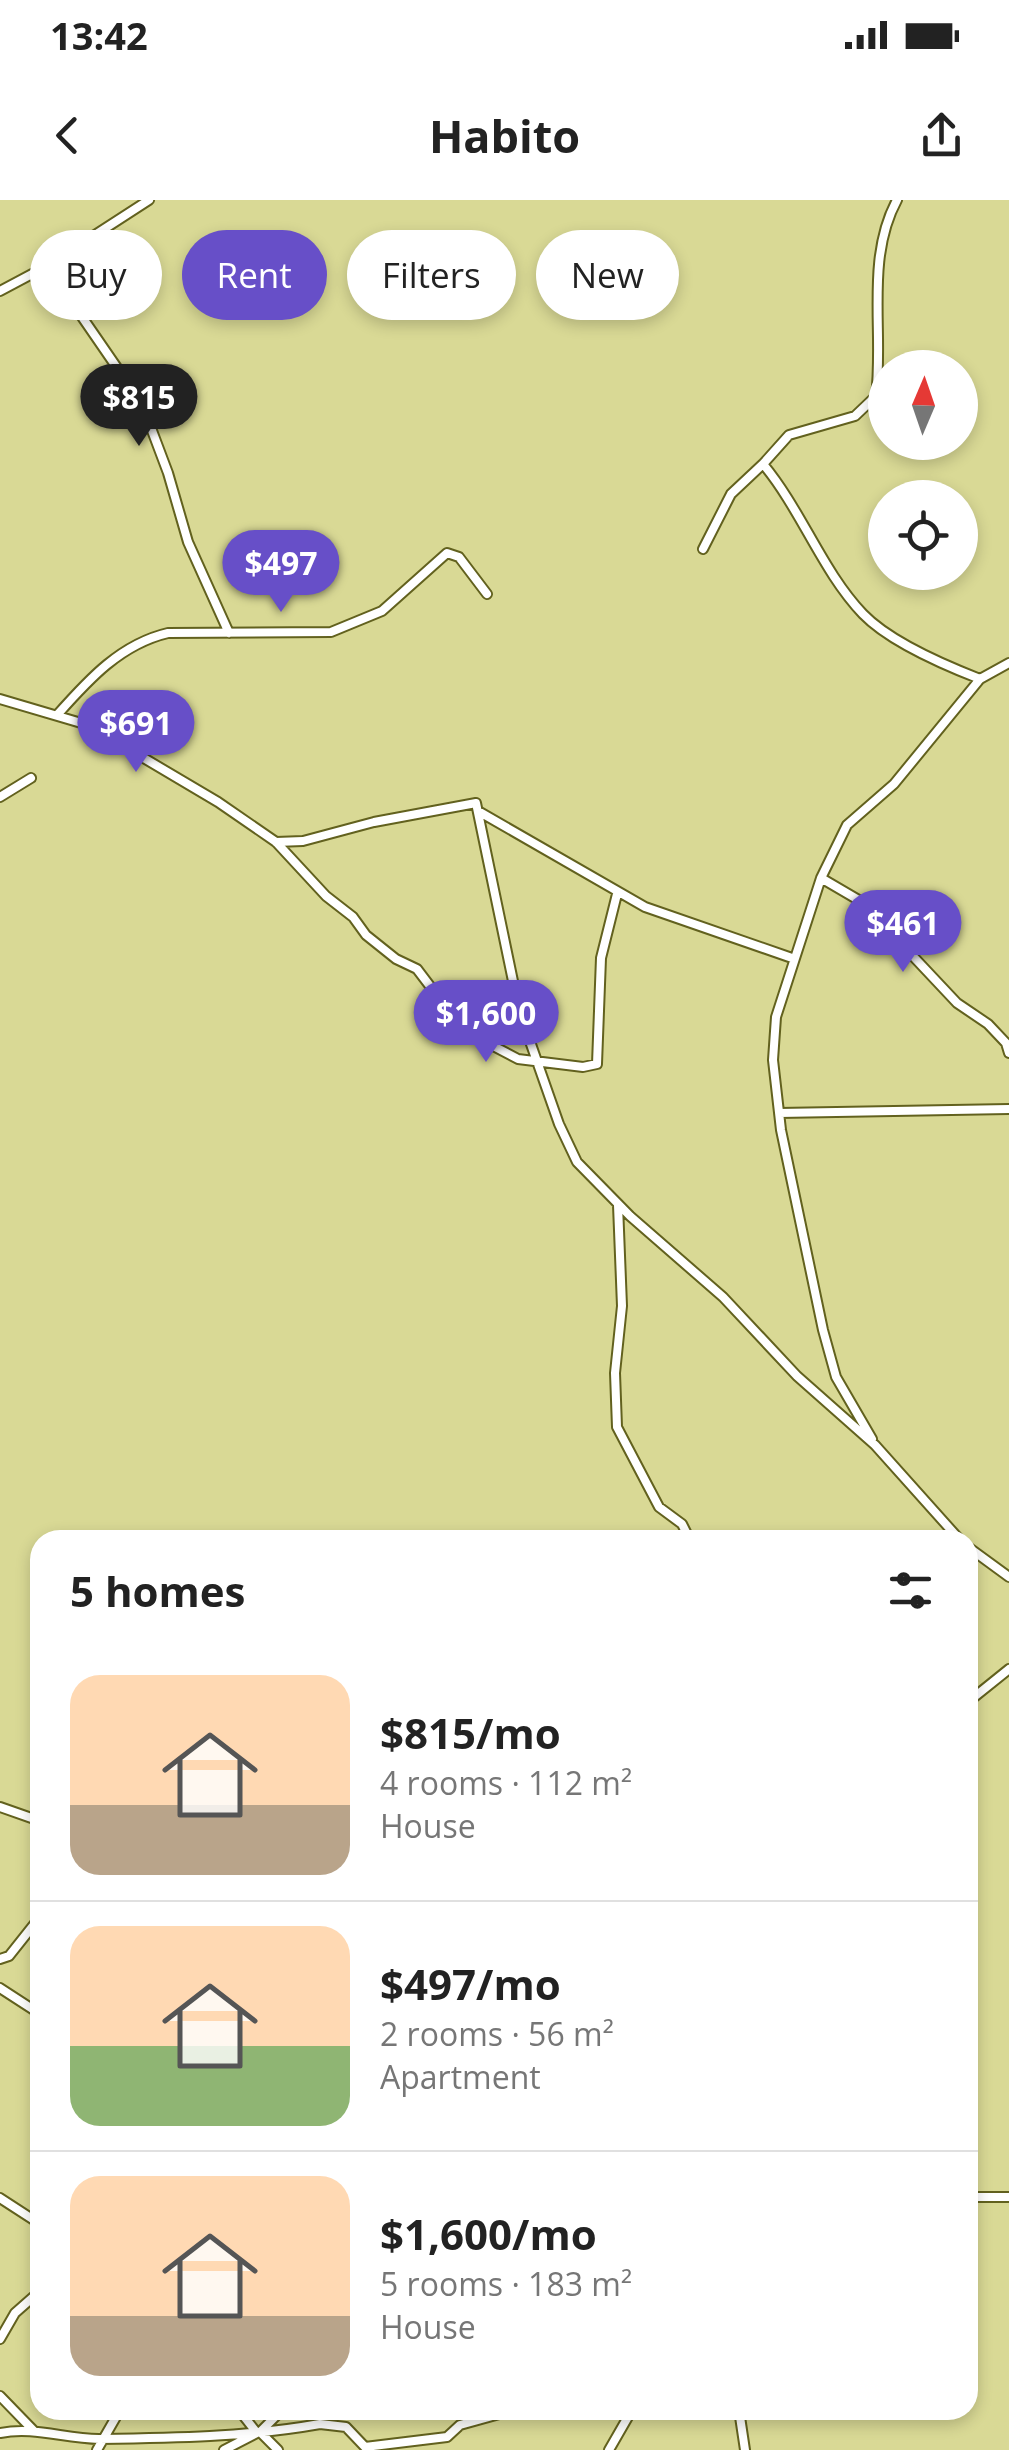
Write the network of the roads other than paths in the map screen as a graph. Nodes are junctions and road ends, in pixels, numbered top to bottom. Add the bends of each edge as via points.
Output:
1 (149, 200) edge
2 (897, 200) edge
3 (103, 230) edge
4 (30, 275) edge
5 (0, 290) edge
6 (85, 320) edge
7 (763, 464) junction
8 (704, 550) dead end
9 (487, 594) dead end
10 (229, 633) junction
11 (1009, 663) edge
12 (980, 679) junction
13 (0, 698) edge
14 (58, 714) junction
15 (30, 778) dead end
16 (0, 797) edge
17 (478, 811) junction
18 (276, 842) junction
19 (821, 878) junction
20 (617, 894) junction
21 (792, 958) junction
22 (1009, 1053) edge
23 (535, 1061) junction
24 (1009, 1110) edge
25 (779, 1113) junction
26 (618, 1205) junction
27 (875, 1445) junction
28 (685, 1530) edge
29 (951, 1530) edge
30 (978, 1555) edge
31 (1009, 1562) edge
32 (996, 1569) junction
33 (1009, 1577) edge
34 (1009, 1669) edge
35 (978, 1694) edge
36 (0, 1806) edge
37 (30, 1816) edge
38 (30, 1930) edge
39 (0, 1958) edge
40 (0, 1988) edge
41 (30, 2008) edge
42 (978, 2197) edge
43 (1009, 2197) edge
44 (0, 2198) edge
45 (30, 2218) edge
46 (30, 2300) edge
47 (0, 2339) edge
48 (0, 2396) edge
49 (113, 2420) edge
50 (248, 2420) edge
51 (271, 2420) edge
52 (478, 2420) edge
53 (626, 2420) edge
54 (740, 2420) edge
55 (34, 2430) junction
56 (258, 2432) junction
57 (0, 2433) edge
58 (101, 2439) junction
59 (97, 2450) edge
60 (224, 2450) edge
61 (278, 2450) edge
62 (608, 2450) edge
63 (745, 2450) edge

1 - 3 street
2 - 7 street via 880,253 876,396 855,416 789,435
4 - 5 street
6 - 10 street via 142,404 188,542
7 - 8 street via 730,494
7 - 12 street via 868,619 941,664
9 - 10 street via 459,556 448,552 360,623 331,632
10 - 14 street via 147,638 94,674
11 - 12 street
12 - 19 street via 894,784 847,825
13 - 14 street
14 - 18 street via 88,725
15 - 16 street
17 - 18 street via 476,803
17 - 20 street
17 - 23 street via 518,1010
18 - 23 street via 366,936 417,970 466,1030 512,1057
19 - 21 street
19 - 22 street via 862,902 957,1003 988,1024
20 - 21 street
20 - 23 street via 602,958 597,1064
21 - 25 street via 773,1038
23 - 26 street via 573,1156
24 - 25 street
25 - 27 street via 832,1361
26 - 27 street
26 - 28 street via 617,1428 659,1507
27 - 29 street
30 - 32 street
31 - 32 street
32 - 33 street
34 - 35 street
36 - 37 street
38 - 39 street
40 - 41 street
42 - 43 street
44 - 45 street
46 - 47 street
48 - 55 street
49 - 58 street
50 - 56 street
51 - 56 street
52 - 56 street via 446,2437 365,2447 338,2425
53 - 62 street
54 - 63 street
55 - 57 street
55 - 58 street
56 - 58 street
56 - 60 street
56 - 61 street
58 - 59 street

